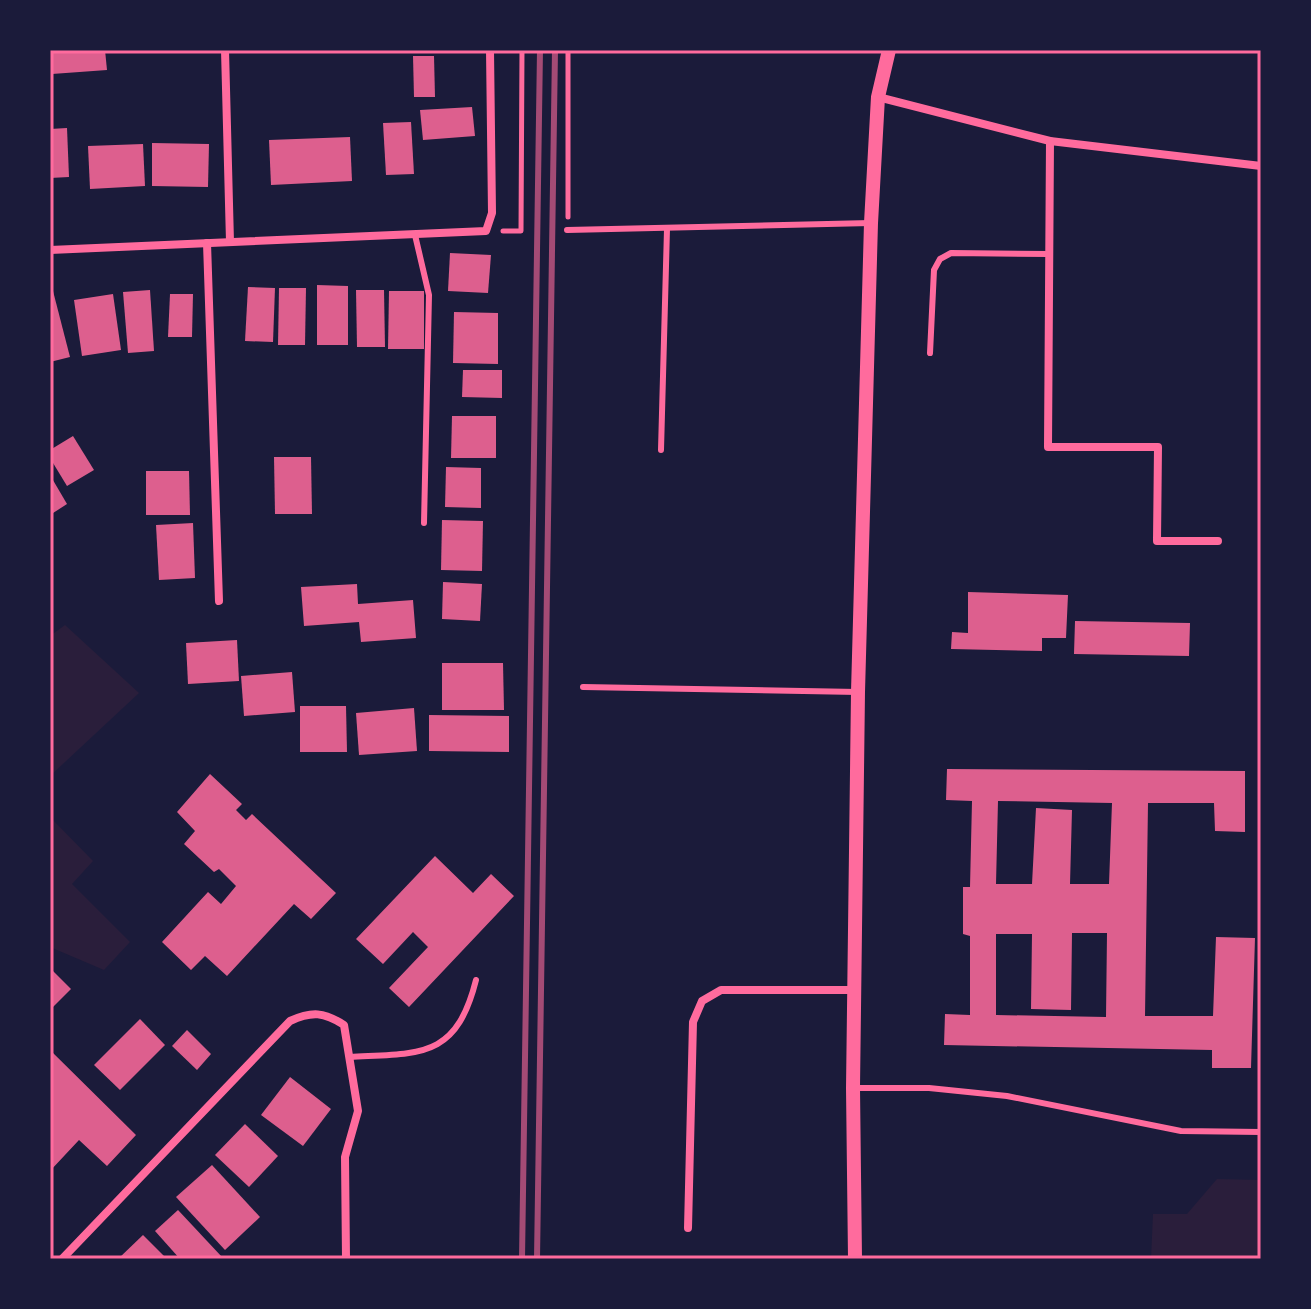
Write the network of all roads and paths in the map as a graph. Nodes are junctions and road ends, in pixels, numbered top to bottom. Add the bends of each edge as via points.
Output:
1 (225, 50) edge
2 (490, 50) edge
3 (522, 50) edge
4 (568, 50) edge
5 (889, 50) edge
6 (878, 97) junction
7 (1050, 141) junction
8 (1261, 166) edge
9 (568, 197) dead end
10 (871, 223) junction
11 (667, 229) junction
12 (567, 230) dead end
13 (486, 231) junction
14 (415, 235) junction
15 (230, 242) junction
16 (207, 243) junction
17 (50, 250) edge
18 (1049, 254) junction
19 (930, 353) dead end
20 (661, 450) dead end
21 (424, 523) dead end
22 (1218, 541) dead end
23 (219, 601) dead end
24 (583, 687) dead end
25 (858, 692) junction
26 (476, 980) dead end
27 (854, 990) junction
28 (350, 1057) junction
29 (853, 1088) junction
30 (1261, 1132) edge
31 (688, 1228) dead end
32 (62, 1259) edge
33 (346, 1259) edge
34 (855, 1259) edge

1 - 15 street
2 - 13 street via 492,213
3 - 13 path via 521,231
4 - 9 path
5 - 6 street
6 - 7 street
6 - 10 street
7 - 8 street
7 - 18 street
10 - 11 lane
10 - 25 street
11 - 12 lane
11 - 20 lane
13 - 14 street
14 - 15 street
14 - 21 lane via 429,295
15 - 16 street
16 - 17 street
16 - 23 street
18 - 19 lane via 951,253 940,259 934,270
18 - 22 street via 1048,447 1158,447 1157,541
24 - 25 lane
25 - 27 street
26 - 28 lane via 463,1022 438,1045 410,1054
27 - 29 street
27 - 31 street via 721,990 702,1001 693,1022
28 - 32 street via 344,1025 326,1014 290,1021
28 - 33 street via 358,1111 345,1157
29 - 30 lane via 991,1094 1181,1131
29 - 34 street

